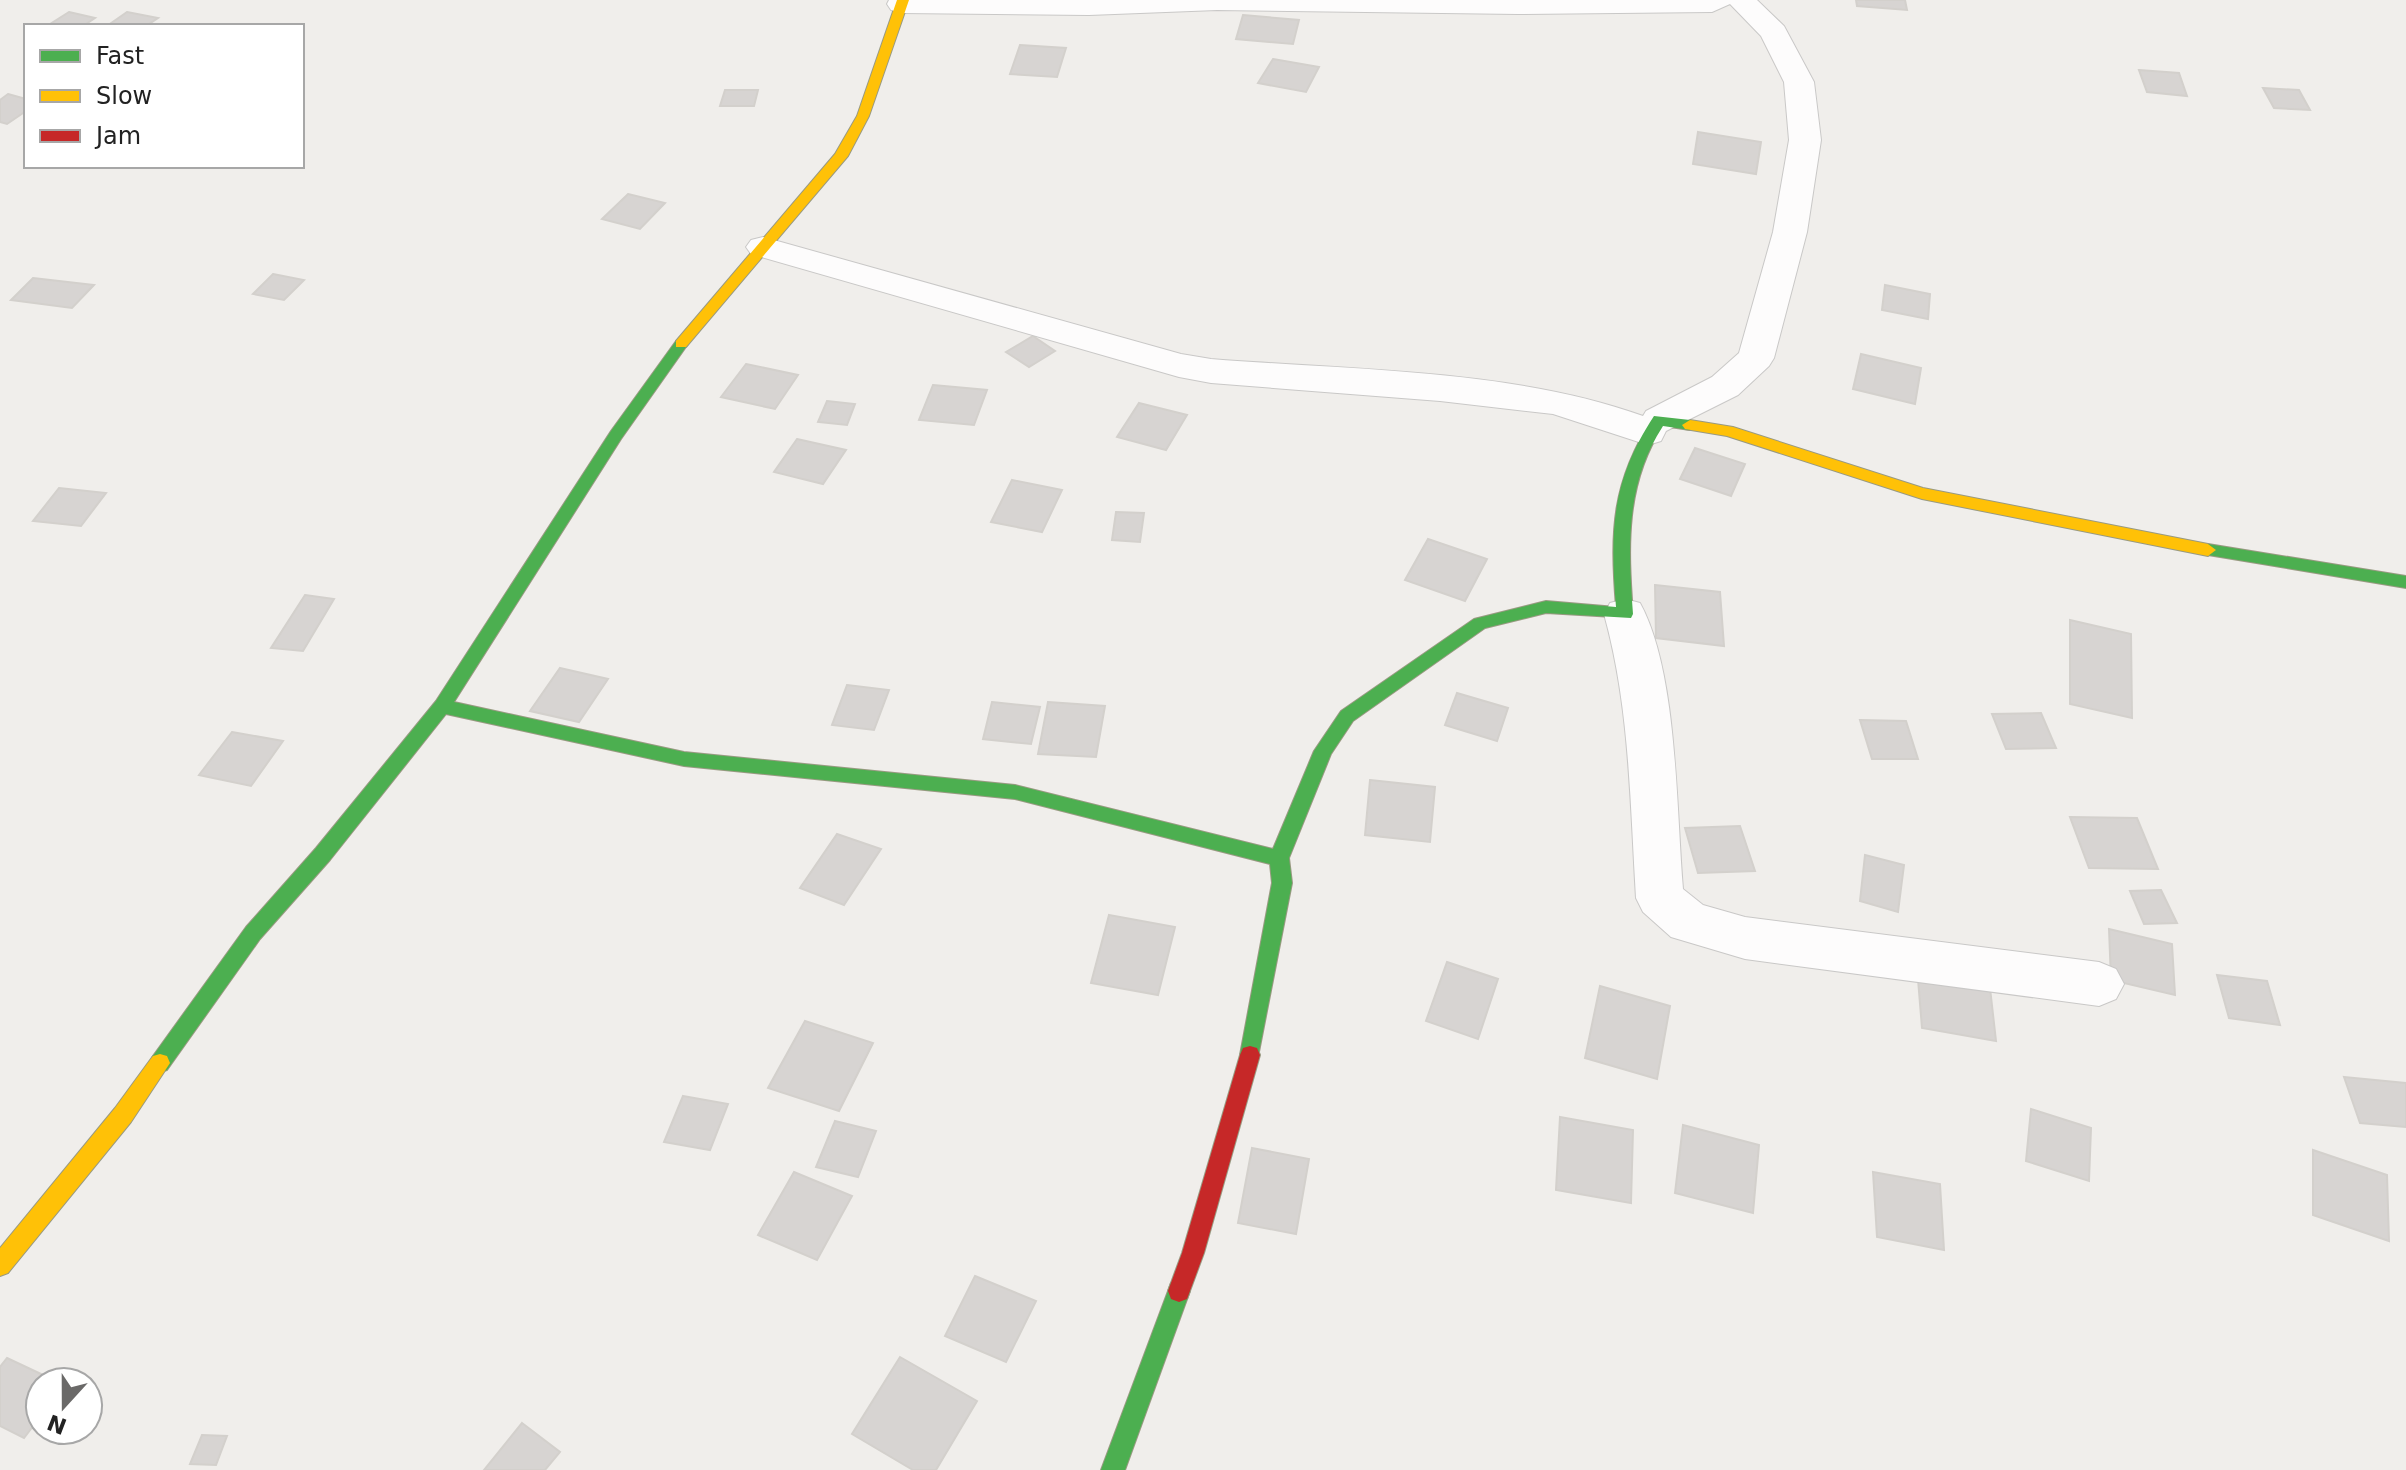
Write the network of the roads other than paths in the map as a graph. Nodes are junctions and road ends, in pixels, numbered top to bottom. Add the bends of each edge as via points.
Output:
1 (1718, 0) edge
2 (1741, 0) edge
3 (902, 2) edge
4 (763, 247) junction
5 (1653, 426) junction
6 (2406, 582) edge
7 (1625, 614) junction
8 (442, 706) junction
9 (1279, 858) junction
10 (2099, 984) dead end
11 (0, 1265) edge
12 (1113, 1470) edge

1 - 3 street via 1518,5
2 - 5 street via 1774,32 1799,82 1805,140 1790,232 1756,358 1725,386
3 - 4 street via 863,116 841,156
4 - 5 street via 1191,368 1553,402
4 - 8 street via 676,350 616,435
5 - 6 street via 1728,431 1922,493 2182,546
5 - 7 street via 1627,484 1620,541
7 - 9 street via 1546,607 1480,623 1347,716 1323,751
7 - 10 street via 1638,651 1653,759 1660,898 1688,922 1745,938
8 - 9 street via 684,759 1015,792
8 - 11 street via 253,933 123,1115
9 - 12 street via 1282,883 1255,1038 1193,1253

